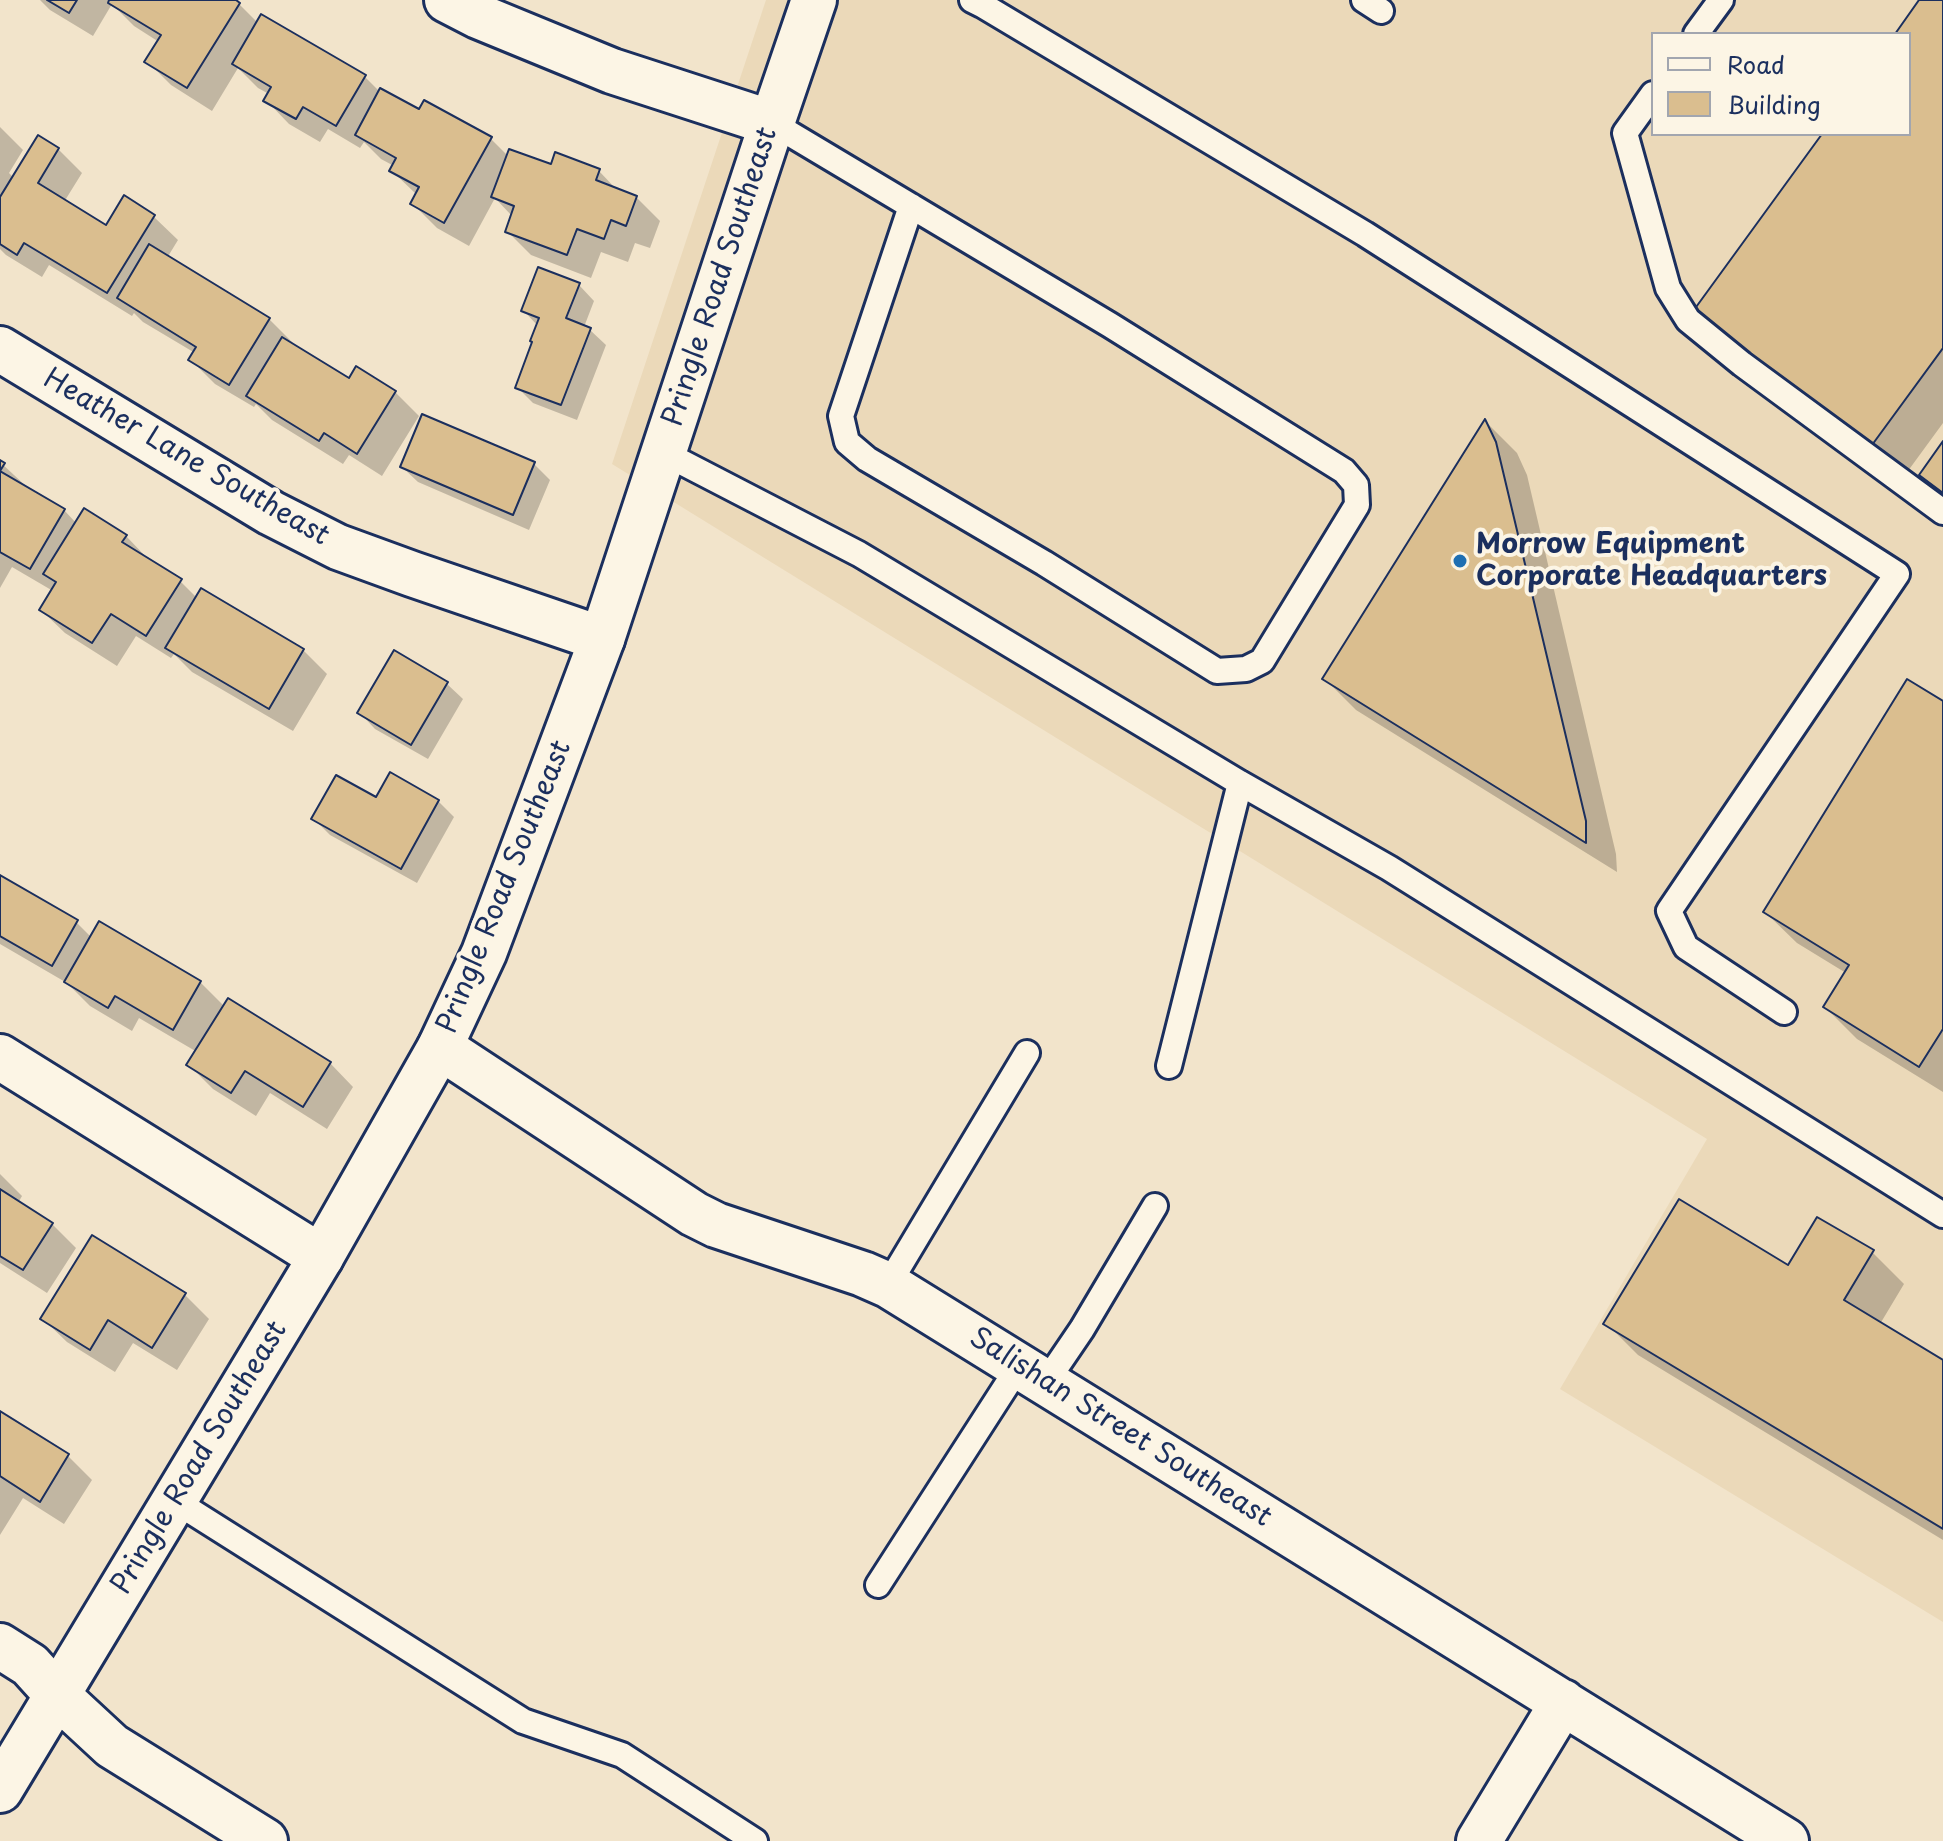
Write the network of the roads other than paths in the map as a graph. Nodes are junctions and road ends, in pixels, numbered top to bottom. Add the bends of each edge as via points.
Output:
1 (447, 0) edge
2 (814, 0) edge
3 (972, 0) edge
4 (1721, 0) edge
5 (1697, 32) edge
6 (1651, 97) edge
7 (772, 123) junction
8 (911, 206) junction
9 (0, 349) edge
10 (664, 453) junction
11 (1943, 512) edge
12 (602, 639) junction
13 (1240, 783) junction
14 (1784, 1012) dead end
15 (440, 1047) junction
16 (1027, 1053) dead end
17 (0, 1057) edge
18 (1169, 1066) dead end
19 (1155, 1206) dead end
20 (1943, 1215) edge
21 (321, 1257) junction
22 (888, 1285) junction
23 (1033, 1374) junction
24 (175, 1501) junction
25 (878, 1585) dead end
26 (0, 1646) edge
27 (58, 1696) junction
28 (1563, 1702) junction
29 (0, 1790) edge
30 (265, 1841) edge
31 (755, 1841) edge
32 (1479, 1841) edge
33 (1786, 1841) edge

1 - 7 street via 612,71
2 - 7 street, Pringle Road Southeast
3 - 14 lane via 1365,234 1897,574 1669,911 1686,947
4 - 5 lane
6 - 11 lane via 1625,133 1668,288 1688,320
7 - 8 lane
7 - 10 street, Pringle Road Southeast
8 - 8 lane via 1287,434 1344,471 1356,485 1357,505 1262,661 1246,669 1217,671 847,442 841,416
9 - 12 street, Heather Lane Southeast via 271,513 338,547
10 - 12 street, Pringle Road Southeast
10 - 13 lane via 859,554
12 - 15 street, Pringle Road Southeast via 484,953
13 - 18 lane
13 - 20 lane via 1389,868
15 - 21 street, Pringle Road Southeast
15 - 22 street, Salishan Street Southeast via 694,1214
16 - 22 lane
17 - 21 street
19 - 23 lane via 1082,1329
21 - 24 street, Pringle Road Southeast
22 - 23 street, Salishan Street Southeast
23 - 25 lane
23 - 28 street, Salishan Street Southeast
24 - 27 street, Pringle Road Southeast
24 - 31 lane via 523,1721 622,1755
26 - 27 street via 30,1665
27 - 29 street, Pringle Road Southeast
27 - 30 street via 112,1746
28 - 32 street
28 - 33 street, Salishan Street Southeast

